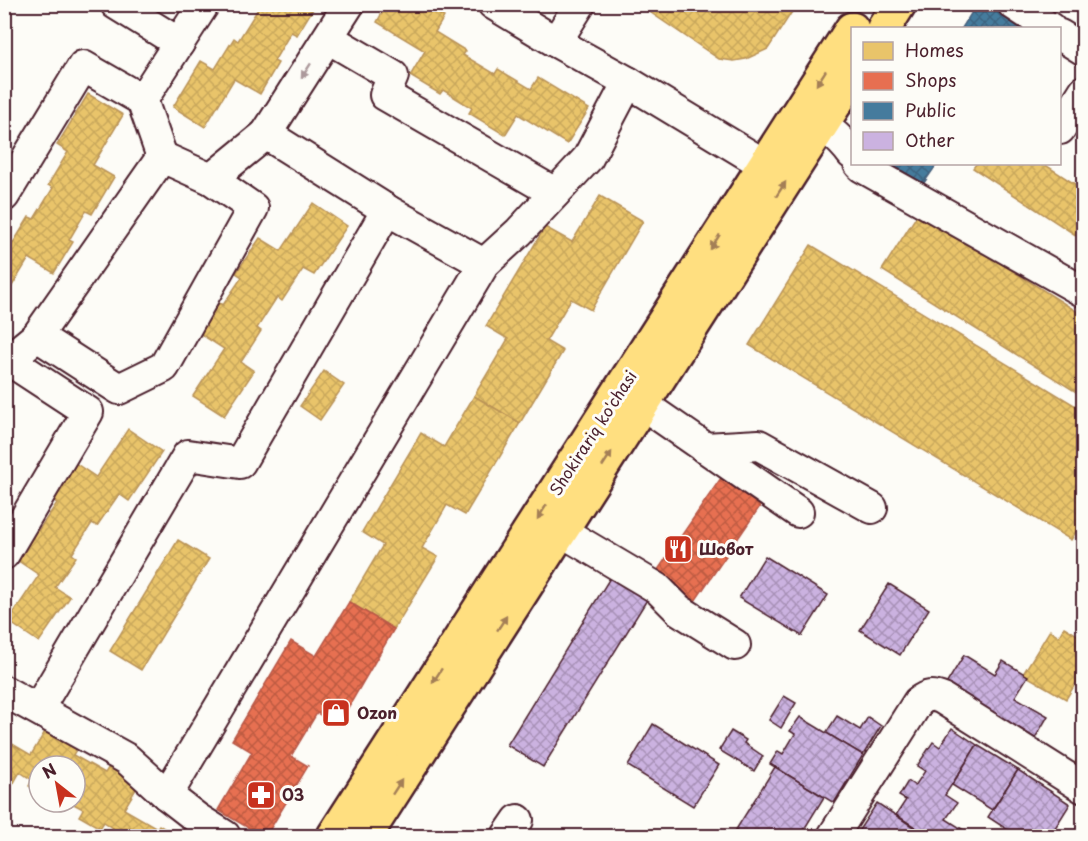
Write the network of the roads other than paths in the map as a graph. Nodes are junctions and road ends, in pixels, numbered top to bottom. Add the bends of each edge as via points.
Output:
1 (116, 4) edge
2 (204, 4) edge
3 (349, 4) edge
4 (494, 4) edge
5 (580, 4) edge
6 (868, 4) edge
7 (899, 4) edge
8 (1013, 4) edge
9 (854, 27) edge
10 (885, 27) edge
11 (1048, 27) edge
12 (851, 33) edge
13 (1061, 36) edge
14 (328, 38) junction
15 (556, 42) junction
16 (179, 43) junction
17 (1083, 50) edge
18 (851, 78) edge
19 (628, 82) junction
20 (1083, 91) edge
21 (142, 100) junction
22 (811, 117) junction
23 (1061, 126) edge
24 (267, 134) junction
25 (851, 153) edge
26 (162, 157) junction
27 (765, 165) junction
28 (860, 165) edge
29 (211, 179) junction
30 (555, 194) junction
31 (4, 196) edge
32 (387, 210) junction
33 (484, 264) junction
34 (1083, 292) edge
35 (37, 336) junction
36 (7, 358) edge
37 (642, 404) junction
38 (705, 448) junction
39 (872, 508) dead end
40 (798, 512) dead end
41 (561, 531) junction
42 (4, 554) edge
43 (735, 645) dead end
44 (4, 690) edge
45 (38, 710) junction
46 (1083, 788) edge
47 (167, 795) junction
48 (225, 837) edge
49 (334, 837) edge
50 (365, 837) edge
51 (833, 837) edge

1 - 16 lane
2 - 16 lane
3 - 14 lane
4 - 15 lane
5 - 15 lane
6 - 9 main road, Shokirariq ko'chasi
7 - 10 main road
8 - 11 lane
12 -> 22 main road, Shokirariq ko'chasi
13 - 17 lane
14 -> 24 lane
14 - 30 lane via 393,76 384,95
15 - 19 lane
16 - 21 lane
18 - 22 main road, Shokirariq ko'chasi
19 - 27 lane
19 - 30 lane via 588,158
20 - 23 lane
21 - 26 lane
21 - 31 lane via 83,66
22 - 25 lane via 843,141
22 - 27 main road, Shokirariq ko'chasi
37 -> 22 main road, Shokirariq ko'chasi
24 - 29 lane
24 - 32 lane
26 - 29 lane
26 - 35 lane
27 -> 49 main road, Shokirariq ko'chasi
28 - 34 lane
29 - 35 lane via 253,208 164,367 119,389
30 - 33 lane
32 - 33 lane
32 - 45 lane via 240,463 188,455
33 - 47 lane
35 - 36 lane
36 - 42 lane via 88,412
37 - 38 lane
41 -> 37 main road, Shokirariq ko'chasi
38 - 39 lane via 759,445
38 - 40 lane
41 - 43 lane via 657,588 679,610
50 -> 41 main road, Shokirariq ko'chasi
44 - 45 lane
45 - 47 lane via 127,759
46 - 51 lane via 943,699 925,696
47 - 48 lane

